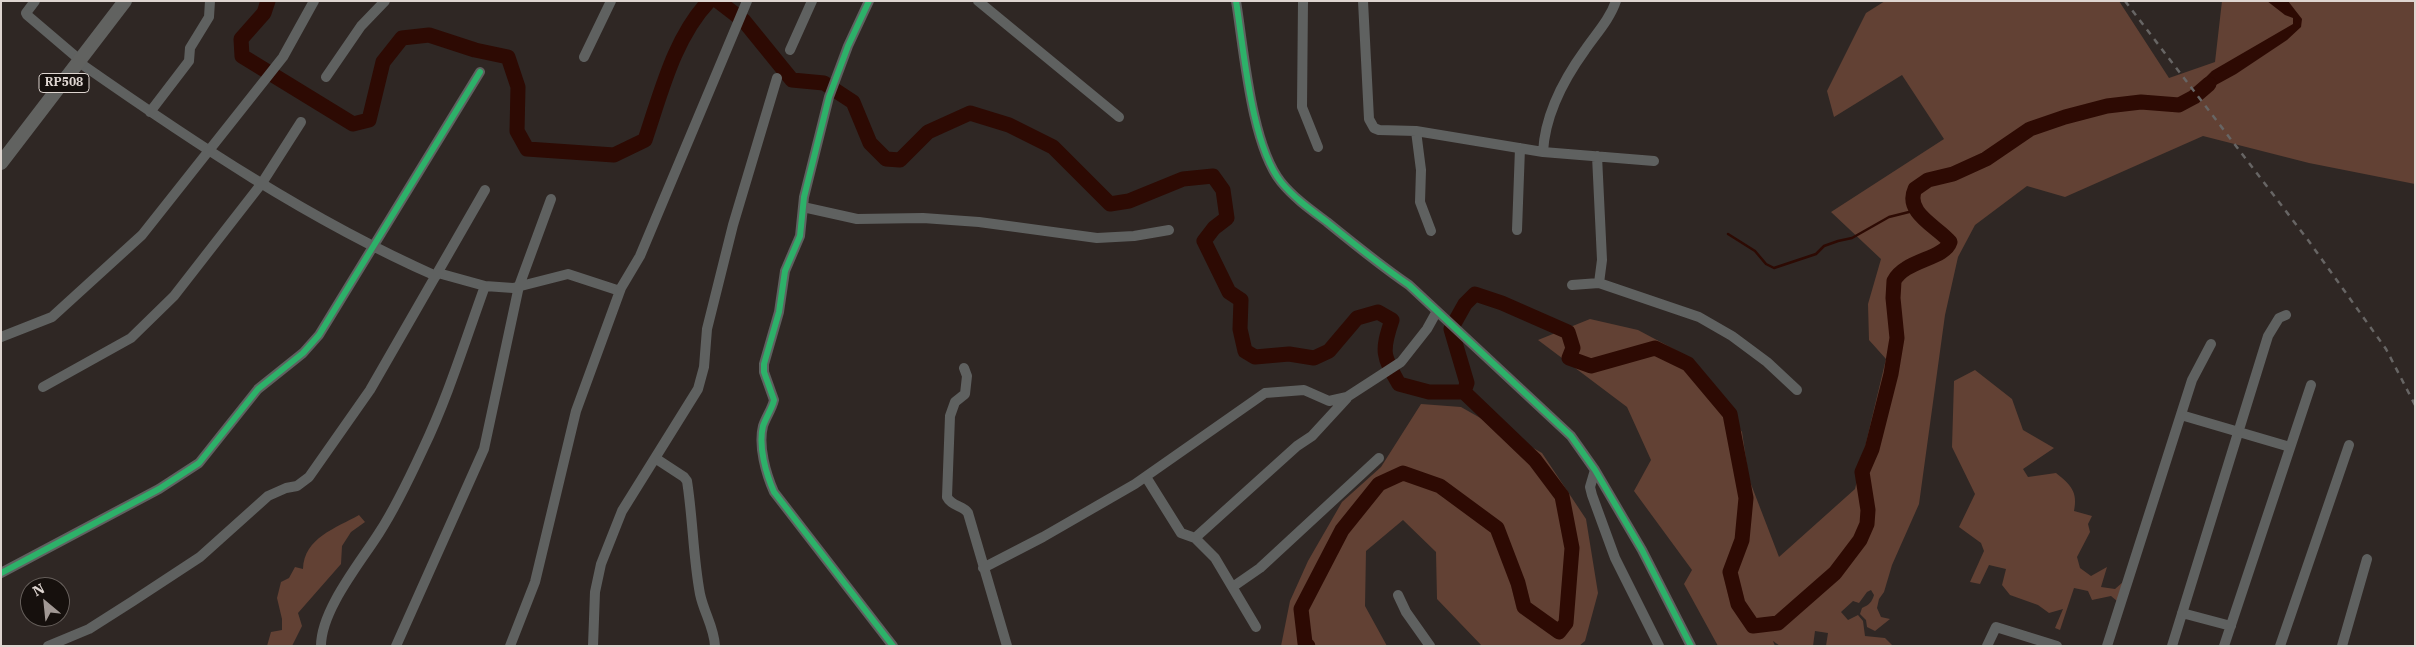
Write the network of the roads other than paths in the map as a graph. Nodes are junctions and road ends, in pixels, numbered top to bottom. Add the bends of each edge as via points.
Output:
1 (35, 1) edge
2 (125, 1) edge
3 (210, 1) edge
4 (314, 1) edge
5 (385, 1) edge
6 (611, 1) edge
7 (812, 1) edge
8 (869, 1) edge
9 (978, 1) edge
10 (1236, 1) edge
11 (1303, 1) edge
12 (1362, 1) edge
13 (1616, 1) edge
14 (746, 4) edge
15 (790, 50) dead end
16 (584, 57) dead end
17 (81, 62) junction
18 (480, 72) dead end
19 (326, 77) dead end
20 (777, 78) dead end
21 (150, 112) junction
22 (1119, 117) dead end
23 (301, 122) dead end
24 (1416, 131) junction
25 (1318, 147) dead end
26 (1520, 148) junction
27 (209, 150) junction
28 (1543, 152) junction
29 (1597, 156) junction
30 (1654, 161) dead end
31 (1, 163) edge
32 (262, 183) junction
33 (485, 190) dead end
34 (551, 199) dead end
35 (803, 207) junction
36 (1170, 230) dead end
37 (1517, 230) dead end
38 (1431, 231) dead end
39 (373, 248) junction
40 (437, 274) junction
41 (1599, 282) junction
42 (1572, 285) dead end
43 (485, 286) junction
44 (519, 286) junction
45 (620, 291) junction
46 (1439, 313) junction
47 (2286, 315) dead end
48 (1, 336) edge
49 (2211, 344) dead end
50 (964, 368) dead end
51 (2311, 385) dead end
52 (43, 387) dead end
53 (1797, 390) dead end
54 (1347, 397) junction
55 (2181, 415) junction
56 (2239, 432) junction
57 (2349, 444) dead end
58 (2290, 447) junction
59 (655, 458) junction
60 (1379, 458) dead end
61 (1595, 470) junction
62 (1146, 477) junction
63 (1195, 538) junction
64 (2367, 560) dead end
65 (983, 568) junction
66 (1, 573) edge
67 (1234, 586) junction
68 (1398, 595) dead end
69 (2182, 613) junction
70 (2231, 626) junction
71 (1256, 627) dead end
72 (2054, 645) edge
73 (48, 646) edge
74 (321, 646) edge
75 (396, 646) edge
76 (510, 646) edge
77 (593, 646) edge
78 (715, 646) edge
79 (893, 646) edge
80 (1007, 646) edge
81 (1430, 646) edge
82 (1659, 646) edge
83 (1692, 646) edge
84 (1988, 646) edge
85 (2107, 646) edge
86 (2172, 646) edge
87 (2224, 646) edge
88 (2280, 646) edge
89 (2342, 646) edge

1 - 17 street via 27,15
2 - 17 main road, RP508
3 - 21 street via 209,17 190,48 189,60
4 - 27 street via 283,56
5 - 19 street via 360,26
6 - 16 street
7 - 15 street
8 - 35 street via 835,79
9 - 22 street
10 - 46 street via 1252,103 1261,139 1280,181
11 - 25 street via 1302,108
12 - 24 street via 1371,123 1379,130
13 - 28 street via 1581,54 1551,109
14 - 45 street via 640,256
17 - 21 street
17 - 31 main road, RP508
18 - 39 street
20 - 59 street via 735,216 707,329 704,367 698,390
21 - 27 street
23 - 32 street
24 - 26 street
24 - 38 street via 1421,170 1420,202
26 - 28 street
26 - 37 street
27 - 32 street
27 - 48 street via 142,235 88,285 46,320
28 - 29 street
29 - 30 street
29 - 41 street via 1602,260
32 - 39 street
32 - 52 street via 174,296 133,337
33 - 40 street
34 - 44 street
35 - 36 street via 857,220 932,218 1097,238
35 - 79 street via 800,236 785,270 779,312 764,364 774,400 763,428 767,477 774,492
39 - 40 street
39 - 66 street via 319,335 303,353 258,389 199,463 159,490
40 - 43 street
40 - 73 street via 366,396 309,478 297,486 268,496 200,557 89,629
41 - 42 street
41 - 53 street via 1699,317 1732,336
43 - 44 street
43 - 74 street via 424,448 381,530 349,578 321,630
44 - 45 street via 568,274
44 - 75 street via 484,449
45 - 76 street via 576,411 535,582
46 - 54 street via 1401,362
46 - 61 street via 1571,436
47 - 56 street via 2279,318 2268,336
49 - 55 street via 2192,380
50 - 65 street via 966,394 955,402 950,416 947,497 953,505 968,513
51 - 58 street
54 - 62 street via 1329,401 1304,390 1267,392
54 - 63 street via 1312,436 1300,443
55 - 56 street
55 - 85 street
56 - 58 street
56 - 69 street
57 - 88 street
58 - 70 street
59 - 77 street via 623,509 601,563 595,592
59 - 78 street via 687,481 700,596 715,631
60 - 67 street via 1260,568
61 - 82 street via 1590,486 1592,495 1615,558
61 - 83 street via 1642,550
62 - 63 street via 1180,533
62 - 65 street
63 - 67 street via 1215,558
64 - 89 street
65 - 80 street
67 - 71 street
68 - 81 street
69 - 70 street
69 - 86 street
70 - 87 street
72 - 84 street via 1996,627

